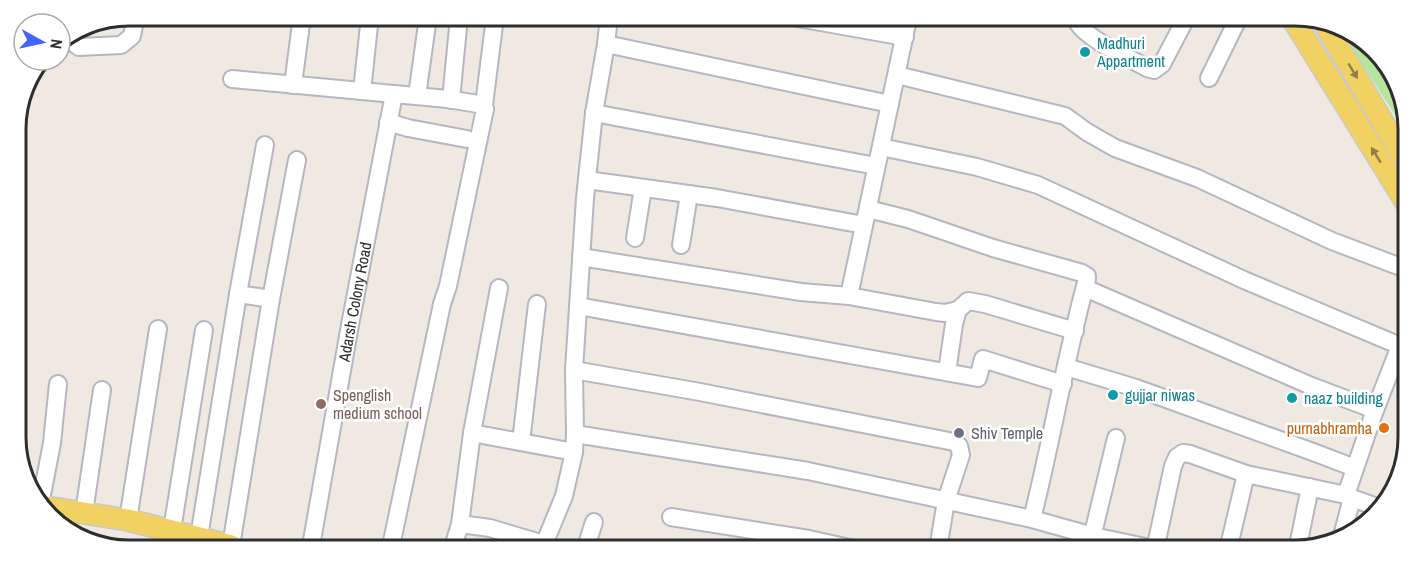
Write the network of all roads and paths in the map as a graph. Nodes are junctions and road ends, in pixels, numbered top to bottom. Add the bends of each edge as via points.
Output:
1 (134, 26) edge
2 (301, 26) edge
3 (369, 26) edge
4 (427, 26) edge
5 (458, 26) edge
6 (494, 26) edge
7 (608, 26) edge
8 (843, 26) edge
9 (907, 26) edge
10 (1079, 26) edge
11 (1182, 26) edge
12 (1235, 26) edge
13 (1297, 26) edge
14 (1329, 31) edge
15 (905, 37) junction
16 (73, 42) edge
17 (606, 44) junction
18 (897, 75) junction
19 (1209, 78) dead end
20 (232, 79) dead end
21 (293, 85) junction
22 (362, 91) junction
23 (394, 94) junction
24 (417, 96) junction
25 (452, 100) junction
26 (890, 104) junction
27 (484, 105) junction
28 (594, 113) junction
29 (388, 122) junction
30 (467, 139) dead end
31 (265, 145) dead end
32 (881, 147) junction
33 (1398, 148) edge
34 (297, 160) dead end
35 (876, 166) junction
36 (587, 180) junction
37 (1398, 183) edge
38 (644, 188) junction
39 (689, 194) junction
40 (866, 217) junction
41 (635, 238) dead end
42 (681, 245) dead end
43 (581, 257) junction
44 (1398, 266) edge
45 (499, 288) dead end
46 (1085, 288) junction
47 (238, 294) junction
48 (849, 296) junction
49 (271, 299) junction
50 (537, 304) dead end
51 (578, 306) junction
52 (958, 310) junction
53 (158, 328) dead end
54 (204, 330) dead end
55 (1075, 331) junction
56 (1398, 345) edge
57 (1398, 356) edge
58 (574, 370) junction
59 (947, 372) junction
60 (1064, 376) junction
61 (58, 384) dead end
62 (102, 390) dead end
63 (1375, 410) junction
64 (472, 433) junction
65 (575, 434) junction
66 (1116, 438) dead end
67 (521, 442) junction
68 (574, 452) junction
69 (1355, 468) junction
70 (1245, 474) junction
71 (1310, 487) junction
72 (42, 494) edge
73 (1349, 496) junction
74 (946, 501) junction
75 (1373, 505) edge
76 (54, 508) edge
77 (84, 513) junction
78 (671, 517) dead end
79 (1032, 519) junction
80 (128, 520) junction
81 (594, 522) dead end
82 (460, 524) junction
83 (1343, 529) edge
84 (172, 530) junction
85 (196, 540) edge
86 (198, 540) edge
87 (232, 540) edge
88 (312, 540) edge
89 (392, 540) edge
90 (455, 540) edge
91 (528, 540) edge
92 (546, 540) edge
93 (588, 540) edge
94 (814, 540) edge
95 (940, 540) edge
96 (1084, 540) edge
97 (1092, 540) edge
98 (1157, 540) edge
99 (1230, 540) edge
100 (1300, 540) edge

1 - 16 street via 132,36 121,45 79,47
2 - 21 street
3 - 22 street
4 - 24 street
5 - 25 street
6 - 27 street
7 - 17 street
8 - 15 street
9 - 15 street
10 - 11 street via 1154,70 1162,64
12 - 19 street
37 -> 13 main road
14 -> 33 main road
15 - 18 street
17 - 26 street
17 - 28 street
18 - 26 street
18 - 44 street via 1065,116 1115,148 1197,178 1332,241
20 - 21 street
21 - 22 street
22 - 23 street
23 - 24 street
23 - 29 street, Adarsh Colony Road
24 - 25 street
25 - 27 street
26 - 32 street
27 - 89 street via 484,120
28 - 35 street
28 - 36 street
29 - 30 street
29 - 88 street, Adarsh Colony Road
31 - 47 street
32 - 35 street
32 - 56 street via 1038,185
34 - 49 street
35 - 40 street
36 - 38 street
36 - 43 street
38 - 39 street
38 - 41 street
39 - 40 street
39 - 42 street
40 - 46 street via 908,219 1082,273 1087,279
40 - 48 street
43 - 48 street
43 - 51 street
45 - 64 street
46 - 55 street
46 - 63 street
47 - 49 street
47 - 86 street
48 - 52 street via 945,313
49 - 87 street
50 - 67 street
51 - 58 street
51 - 59 street
52 - 55 street via 973,301
52 - 59 street
53 - 80 street
54 - 84 street
55 - 60 street
57 - 63 street
58 - 65 street
58 - 74 street via 954,442 961,455
59 - 60 street via 978,378 983,359
60 - 69 street via 1105,378
60 - 79 street
61 - 72 street
62 - 77 street
63 - 69 street
64 - 67 street
64 - 82 street
65 - 68 street
65 - 74 street via 808,471
66 - 97 street
67 - 68 street
68 - 92 street via 564,496
69 - 73 street
70 - 71 street
70 - 98 street via 1190,454 1177,457
70 - 99 street
71 - 73 street
71 - 100 street
73 - 75 street
73 - 83 street
74 - 79 street
74 - 95 street
76 - 77 main road
77 - 80 main road
78 - 94 street
79 - 96 street
80 - 84 main road
81 - 93 street
82 - 90 street
82 - 91 street
84 - 85 main road

